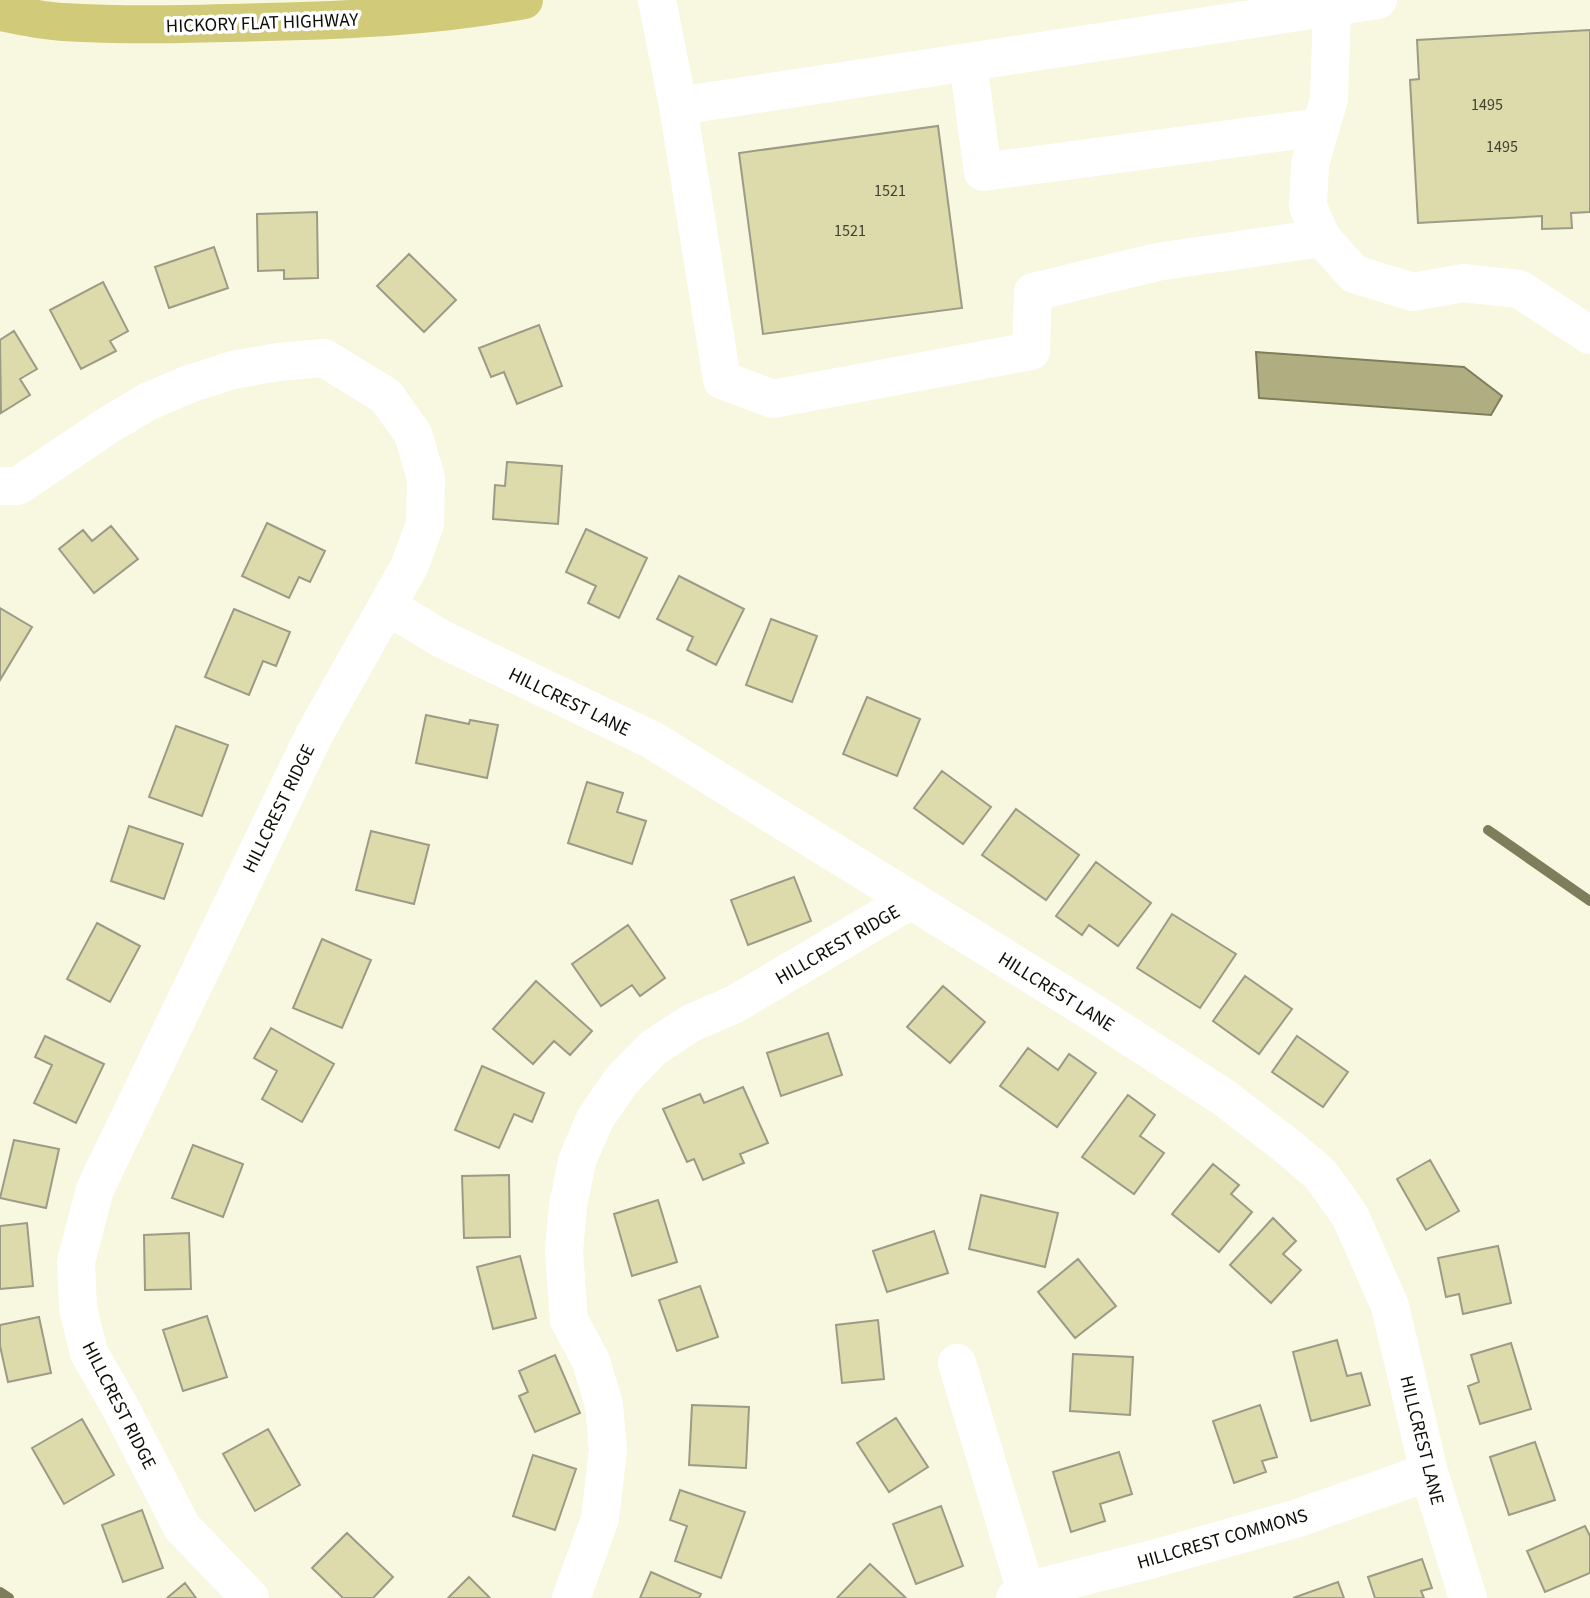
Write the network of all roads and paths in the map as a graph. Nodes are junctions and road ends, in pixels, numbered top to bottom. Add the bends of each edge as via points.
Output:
1 (524, 0) edge
2 (657, 0) edge
3 (1378, 0) edge
4 (1331, 3) edge
5 (0, 12) edge
6 (968, 62) junction
7 (678, 106) junction
8 (1321, 127) junction
9 (1322, 238) junction
10 (1590, 335) edge
11 (0, 486) edge
12 (387, 606) junction
13 (911, 900) junction
14 (957, 1363) dead end
15 (1429, 1472) junction
16 (1023, 1596) edge
17 (250, 1598) edge
18 (571, 1598) edge
19 (1468, 1598) edge

1 - 5 main road, HICKORY FLAT HIGHWAY via 382,18 216,24 60,22
2 - 7 street
3 - 4 street
4 - 6 street
4 - 8 street via 1329,99
6 - 7 street
6 - 8 street via 983,172
7 - 9 street via 722,380 773,399 1031,351 1033,292 1157,262
8 - 9 street via 1310,164 1308,208
9 - 10 street via 1354,274 1413,292 1463,282 1519,289
11 - 12 street, HILLCREST RIDGE via 19,486 147,402 189,384 233,370 324,358 386,396 413,434 426,478 425,524 409,567
12 - 13 street, HILLCREST LANE via 442,639 654,741
12 - 17 street, HILLCREST RIDGE via 314,735 95,1189 76,1262 78,1308 89,1353 182,1527
13 - 15 street, HILLCREST LANE via 1223,1097 1321,1175 1350,1216 1390,1306
13 - 18 street, HILLCREST RIDGE via 653,1048 621,1080 595,1119 577,1161 564,1252 569,1320 591,1361 604,1405 608,1450 600,1519
14 - 16 street
15 - 16 street, HILLCREST COMMONS via 1295,1519
15 - 19 street, HILLCREST LANE

